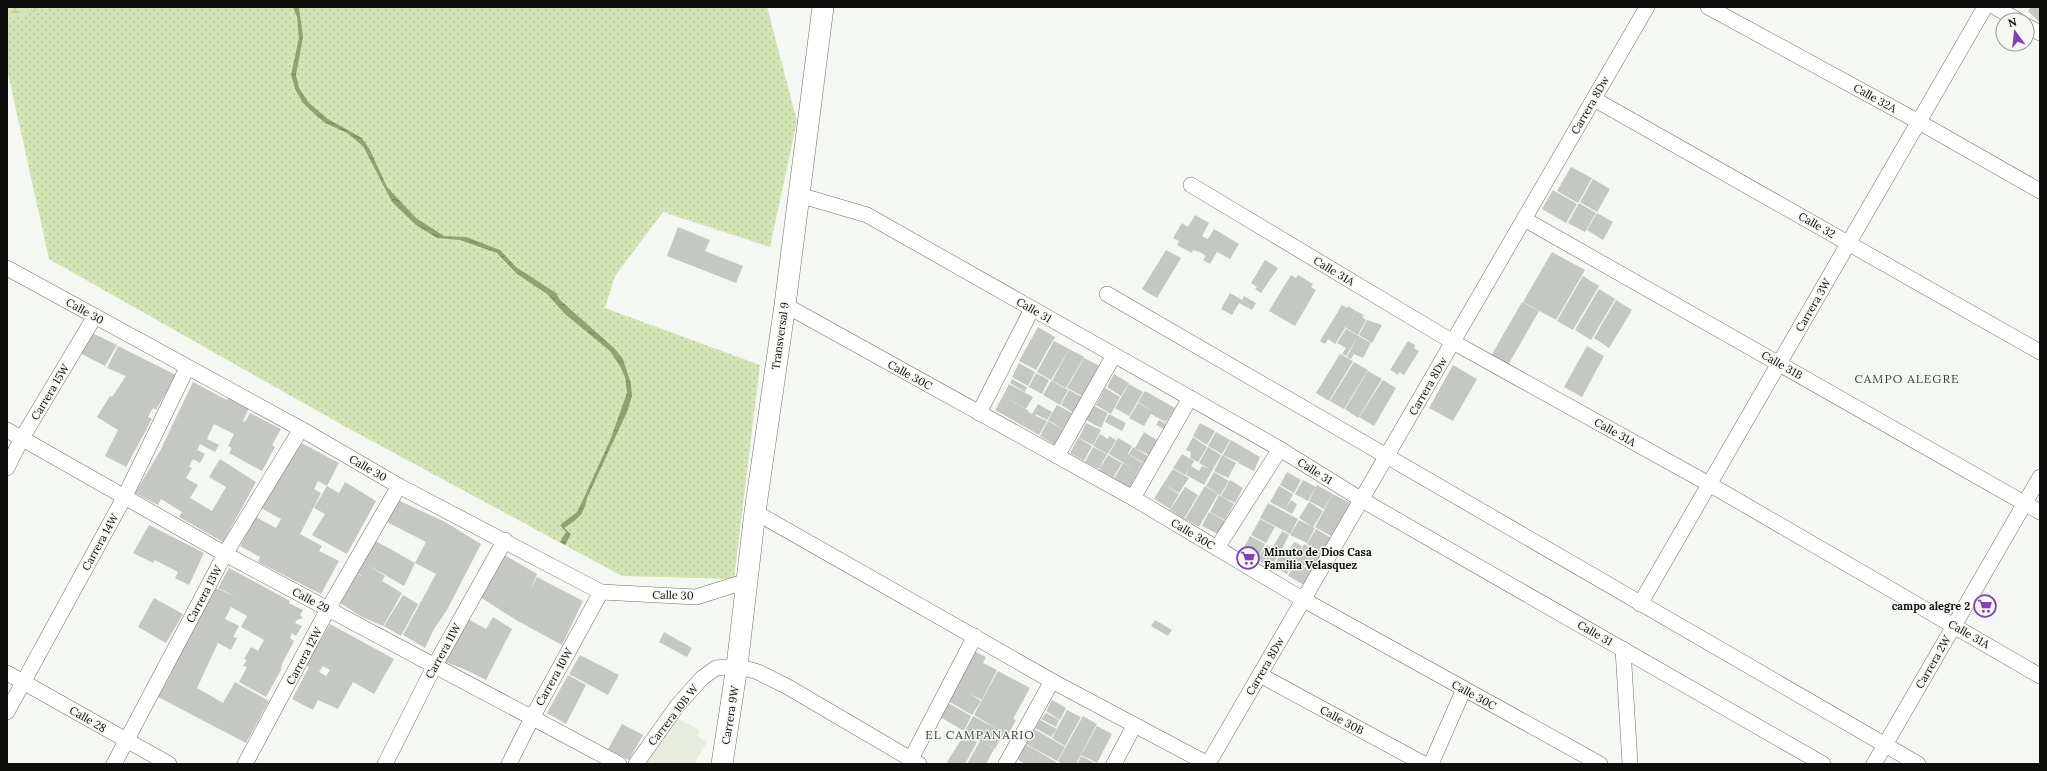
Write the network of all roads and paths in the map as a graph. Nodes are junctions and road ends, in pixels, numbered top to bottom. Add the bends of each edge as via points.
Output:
1 (823, 7) edge
2 (1647, 7) edge
3 (1708, 7) edge
4 (1985, 7) edge
5 (1994, 7) edge
6 (2003, 12) edge
7 (1594, 98) junction
8 (1919, 122) junction
9 (1191, 185) dead end
10 (2040, 190) edge
11 (799, 195) junction
12 (1524, 219) junction
13 (1848, 243) junction
14 (7, 268) edge
15 (1107, 294) dead end
16 (785, 305) junction
17 (1032, 309) junction
18 (95, 316) junction
19 (1453, 342) junction
20 (2040, 352) edge
21 (1114, 355) junction
22 (1779, 364) junction
23 (187, 368) junction
24 (1190, 398) junction
25 (979, 413) junction
26 (301, 429) junction
27 (7, 430) edge
28 (22, 438) junction
29 (1280, 449) junction
30 (1388, 455) junction
31 (1057, 456) junction
32 (7, 468) edge
33 (2040, 477) edge
34 (1710, 484) junction
35 (399, 486) junction
36 (125, 496) junction
37 (1133, 498) junction
38 (1362, 500) junction
39 (2025, 503) junction
40 (755, 512) junction
41 (2040, 512) edge
42 (505, 540) junction
43 (1217, 548) junction
44 (225, 554) junction
45 (748, 581) junction
46 (601, 592) junction
47 (1304, 600) junction
48 (1640, 604) junction
49 (328, 610) junction
50 (1954, 625) junction
51 (975, 636) junction
52 (1622, 649) junction
53 (435, 665) junction
54 (738, 666) junction
55 (7, 673) edge
56 (1260, 675) junction
57 (2040, 676) edge
58 (1052, 681) junction
59 (23, 682) junction
60 (1464, 689) junction
61 (7, 712) edge
62 (533, 716) junction
63 (1134, 726) junction
64 (127, 741) junction
65 (1884, 745) junction
66 (915, 762) edge
67 (114, 764) edge
68 (169, 764) edge
69 (245, 764) edge
70 (385, 764) edge
71 (509, 764) edge
72 (619, 764) edge
73 (636, 764) edge
74 (722, 764) edge
75 (1006, 764) edge
76 (1114, 764) edge
77 (1208, 764) edge
78 (1424, 764) edge
79 (1431, 764) edge
80 (1600, 764) edge
81 (1630, 764) edge
82 (1823, 764) edge
83 (1874, 764) edge
84 (1918, 764) edge

1 - 11 main road, Transversal 9
2 - 7 street, Carrera 8Dw
3 - 8 street, Calle 32A
4 - 8 street, Carrera 3W
5 - 6 street
7 - 12 street, Carrera 8Dw
7 - 13 street, Calle 32
8 - 10 street, Calle 32A
8 - 13 street, Carrera 3W
9 - 19 street, Calle 31A
11 - 16 main road, Transversal 9
11 - 17 street, Calle 31 via 867,215
12 - 19 street, Carrera 8Dw
12 - 22 street, Calle 31B
13 - 20 street, Calle 32
13 - 22 street, Carrera 3W
14 - 18 street, Calle 30
15 - 30 street
16 - 25 street, Calle 30C
16 - 40 main road, Transversal 9
17 - 21 street, Calle 31
17 - 25 street
18 - 23 street, Calle 30
18 - 28 street, Carrera 15W
19 - 30 street, Carrera 8Dw
19 - 34 street, Calle 31A
21 - 24 street, Calle 31
21 - 31 street
22 - 34 street, Carrera 3W
22 - 39 street, Calle 31B
23 - 26 street, Calle 30
23 - 36 street, Carrera 14W
24 - 29 street, Calle 31
24 - 37 street
25 - 31 street, Calle 30C
26 - 35 street, Calle 30
26 - 44 street, Carrera 13W
27 - 28 street, Calle 29
28 - 32 street, Carrera 15W
28 - 36 street, Calle 29
29 - 38 street, Calle 31
29 - 43 street
30 - 38 street, Carrera 8Dw
30 - 48 street
31 - 37 street, Calle 30C
33 - 39 street, Carrera 2W
34 - 48 street, Carrera 3W
34 - 50 street, Calle 31A
35 - 42 street, Calle 30
35 - 49 street, Carrera 12W
36 - 44 street, Calle 29
36 - 59 street, Carrera 14W
37 - 43 street, Calle 30C
38 - 47 street, Carrera 8Dw
38 - 52 street, Calle 31
39 - 41 street, Calle 31B
39 - 50 street, Carrera 2W
40 - 45 main road, Transversal 9
40 - 51 street
42 - 46 street, Calle 30
42 - 53 street, Carrera 11W
43 - 47 street, Calle 30C
44 - 49 street, Calle 29
44 - 64 street, Carrera 13W
45 - 46 street, Calle 30 via 696,596
45 - 54 main road, Transversal 9
46 - 62 street, Carrera 10W
47 - 56 street, Carrera 8Dw
47 - 60 street, Calle 30C
48 - 65 street
49 - 53 street, Calle 29
49 - 69 street, Carrera 12W
50 - 57 street, Calle 31A
50 - 65 street, Carrera 2W
51 - 58 street
51 - 66 street
52 - 81 street
52 - 82 street, Calle 31
53 - 62 street, Calle 29
53 - 70 street, Carrera 11W
54 - 66 street via 758,672 788,687
54 - 73 street, Carrera 10B W via 716,668 702,678 677,706
54 - 74 main road, Carrera 9W
55 - 59 street, Calle 28
56 - 77 street, Carrera 8Dw
56 - 78 street, Calle 30B
58 - 63 street
58 - 75 street
59 - 61 street, Carrera 14W
59 - 64 street, Calle 28
60 - 79 street
60 - 80 street, Calle 30C
62 - 71 street, Carrera 10W
62 - 72 street, Calle 29
63 - 76 street
63 - 77 street
64 - 67 street, Carrera 13W
64 - 68 street, Calle 28
65 - 83 street, Carrera 2W
65 - 84 street

